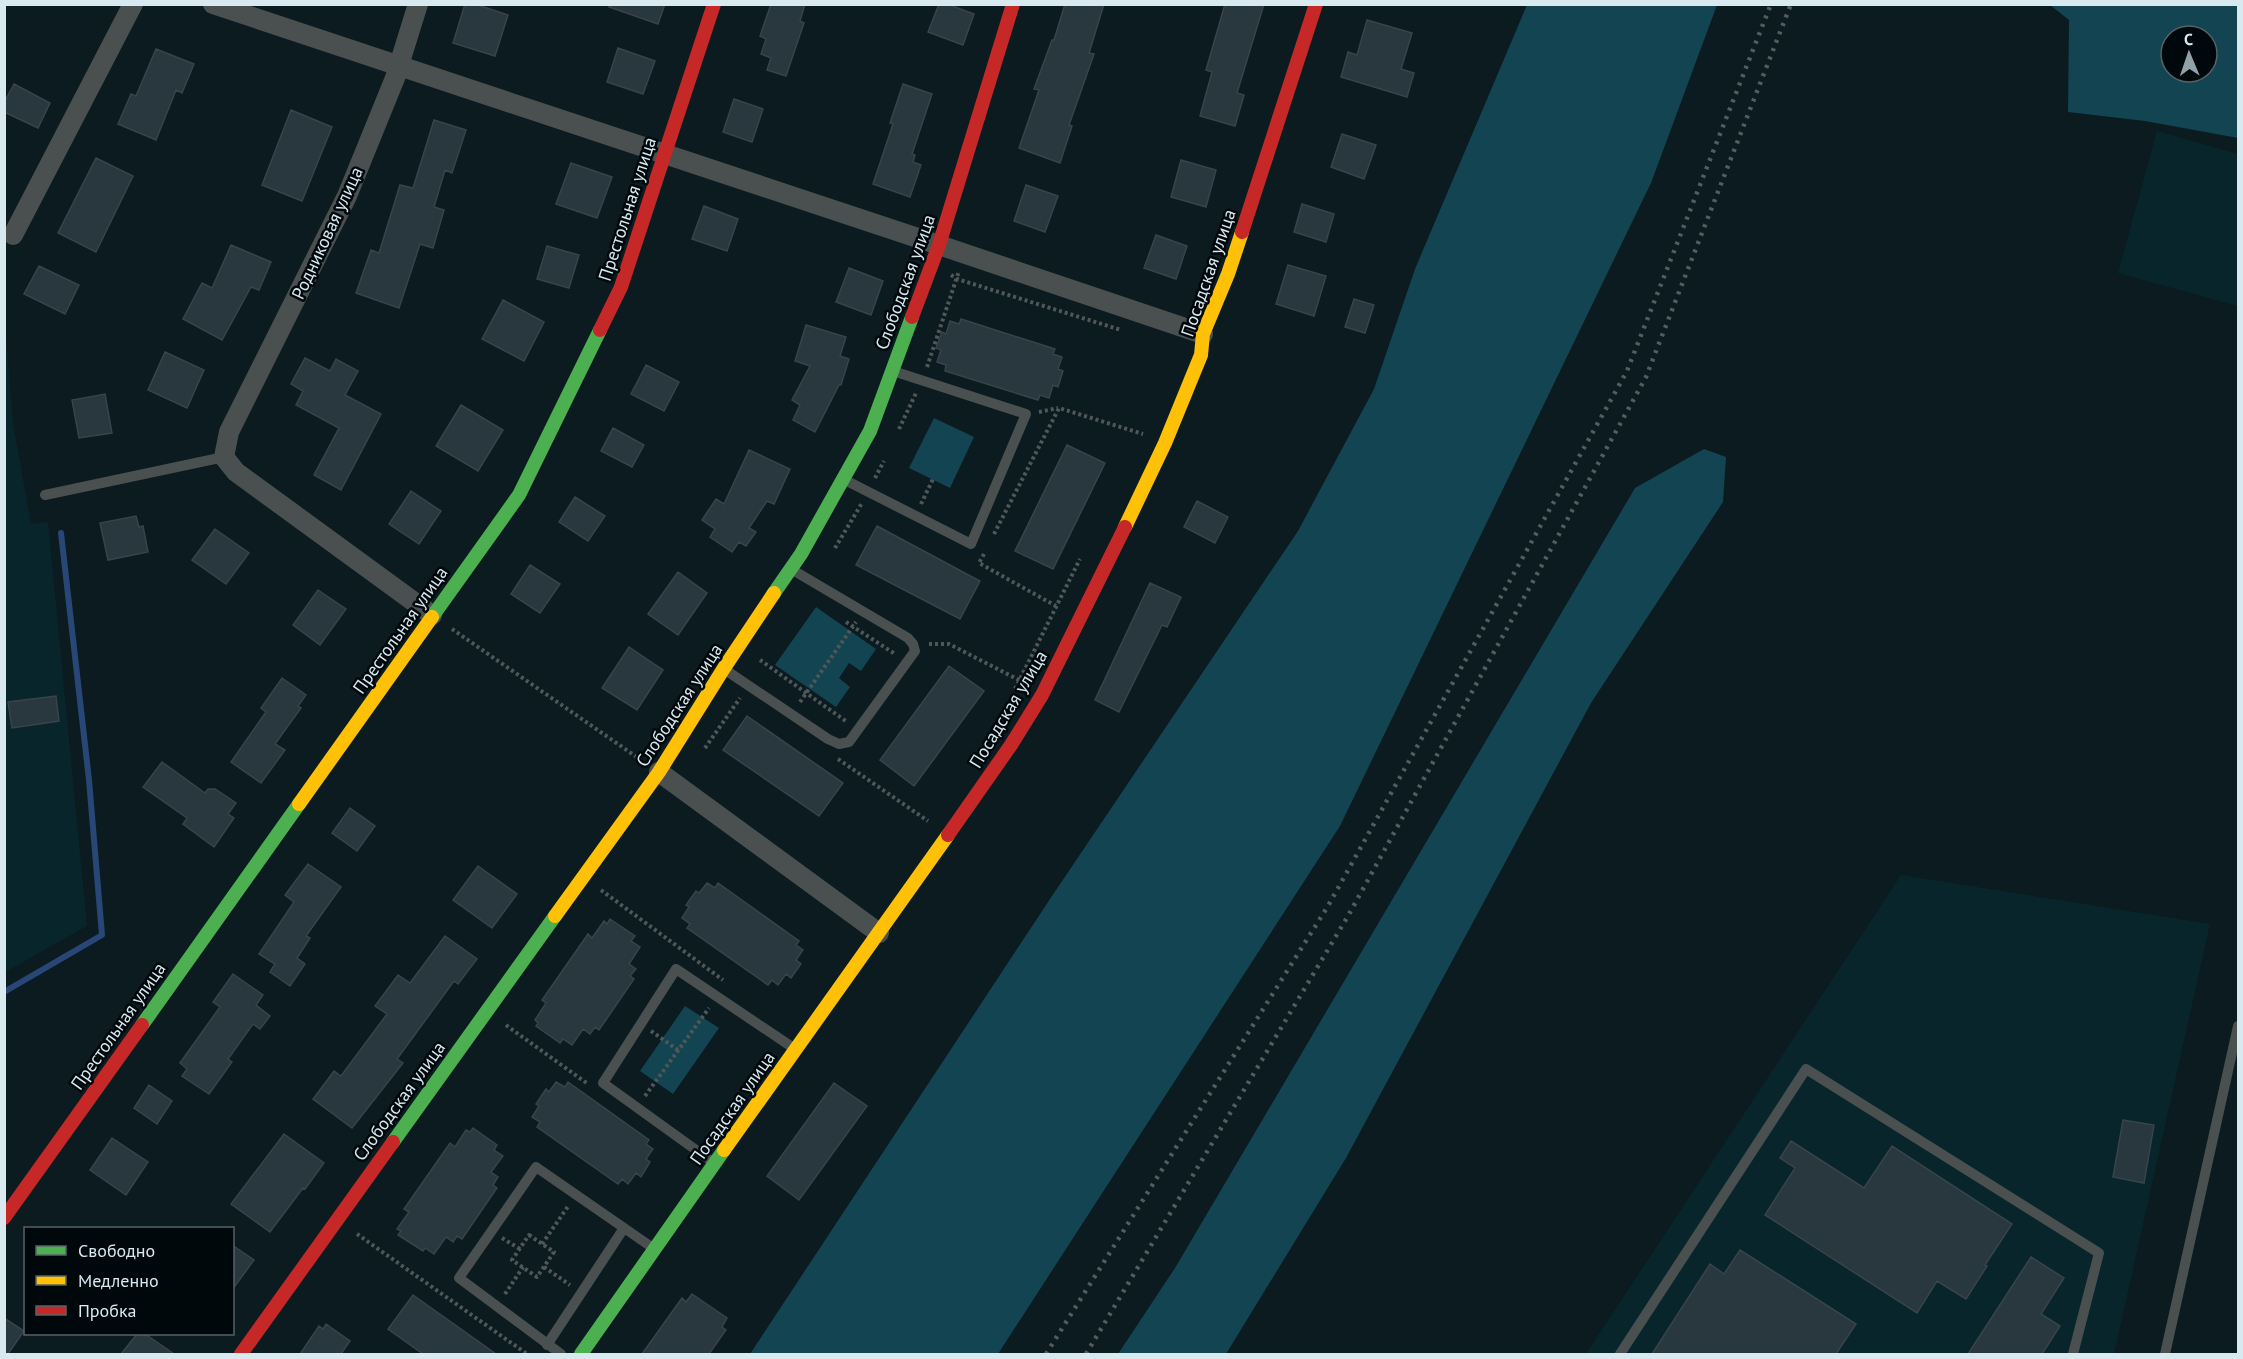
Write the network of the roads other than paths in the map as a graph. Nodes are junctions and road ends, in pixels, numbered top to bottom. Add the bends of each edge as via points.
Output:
1 (133, 4) edge
2 (213, 4) edge
3 (418, 4) edge
4 (714, 4) edge
5 (1013, 4) edge
6 (1316, 4) edge
7 (399, 65) junction
8 (664, 155) junction
9 (13, 235) dead end
10 (939, 244) junction
11 (1203, 334) junction
12 (893, 371) junction
13 (224, 458) junction
14 (843, 479) junction
15 (45, 495) dead end
16 (791, 569) junction
17 (432, 615) junction
18 (724, 668) junction
19 (659, 772) junction
20 (879, 933) junction
21 (2238, 1026) edge
22 (795, 1050) junction
23 (715, 1164) junction
24 (4, 1218) edge
25 (624, 1228) junction
26 (654, 1249) junction
27 (547, 1345) junction
28 (241, 1354) edge
29 (561, 1354) edge
30 (581, 1354) edge
31 (1620, 1354) edge
32 (2073, 1354) edge
33 (2165, 1354) edge

1 - 9 street
2 - 7 street
3 - 7 street, Родниковая улица
4 - 8 street, Престольная улица
5 - 10 street, Слободская улица
6 - 11 street, Посадская улица via 1228,274
7 - 8 street
7 - 13 street, Родниковая улица via 347,196 229,432
8 - 10 street
8 - 17 street, Престольная улица via 621,287 519,495
10 - 11 street
10 - 12 street, Слободская улица
11 - 20 street, Посадская улица via 1200,355 1165,443 1042,695
12 - 14 street, Слободская улица via 870,431
12 - 14 lane via 1026,414 971,544
13 - 15 lane
13 - 17 street via 236,472
14 - 16 street, Слободская улица
16 - 18 street, Слободская улица
16 - 18 lane via 908,638 915,651 849,742 839,744
17 - 24 street, Престольная улица
18 - 19 street, Слободская улица
19 - 20 street
19 - 28 street, Слободская улица
20 - 22 street, Посадская улица
21 - 33 lane
22 - 23 street, Посадская улица
22 - 23 lane via 676,969 603,1083
23 - 26 street, Посадская улица
25 - 26 lane
25 - 27 lane
25 - 27 lane via 536,1167 459,1278
26 - 30 street, Посадская улица
27 - 29 lane
31 - 32 lane via 1806,1069 2099,1253

